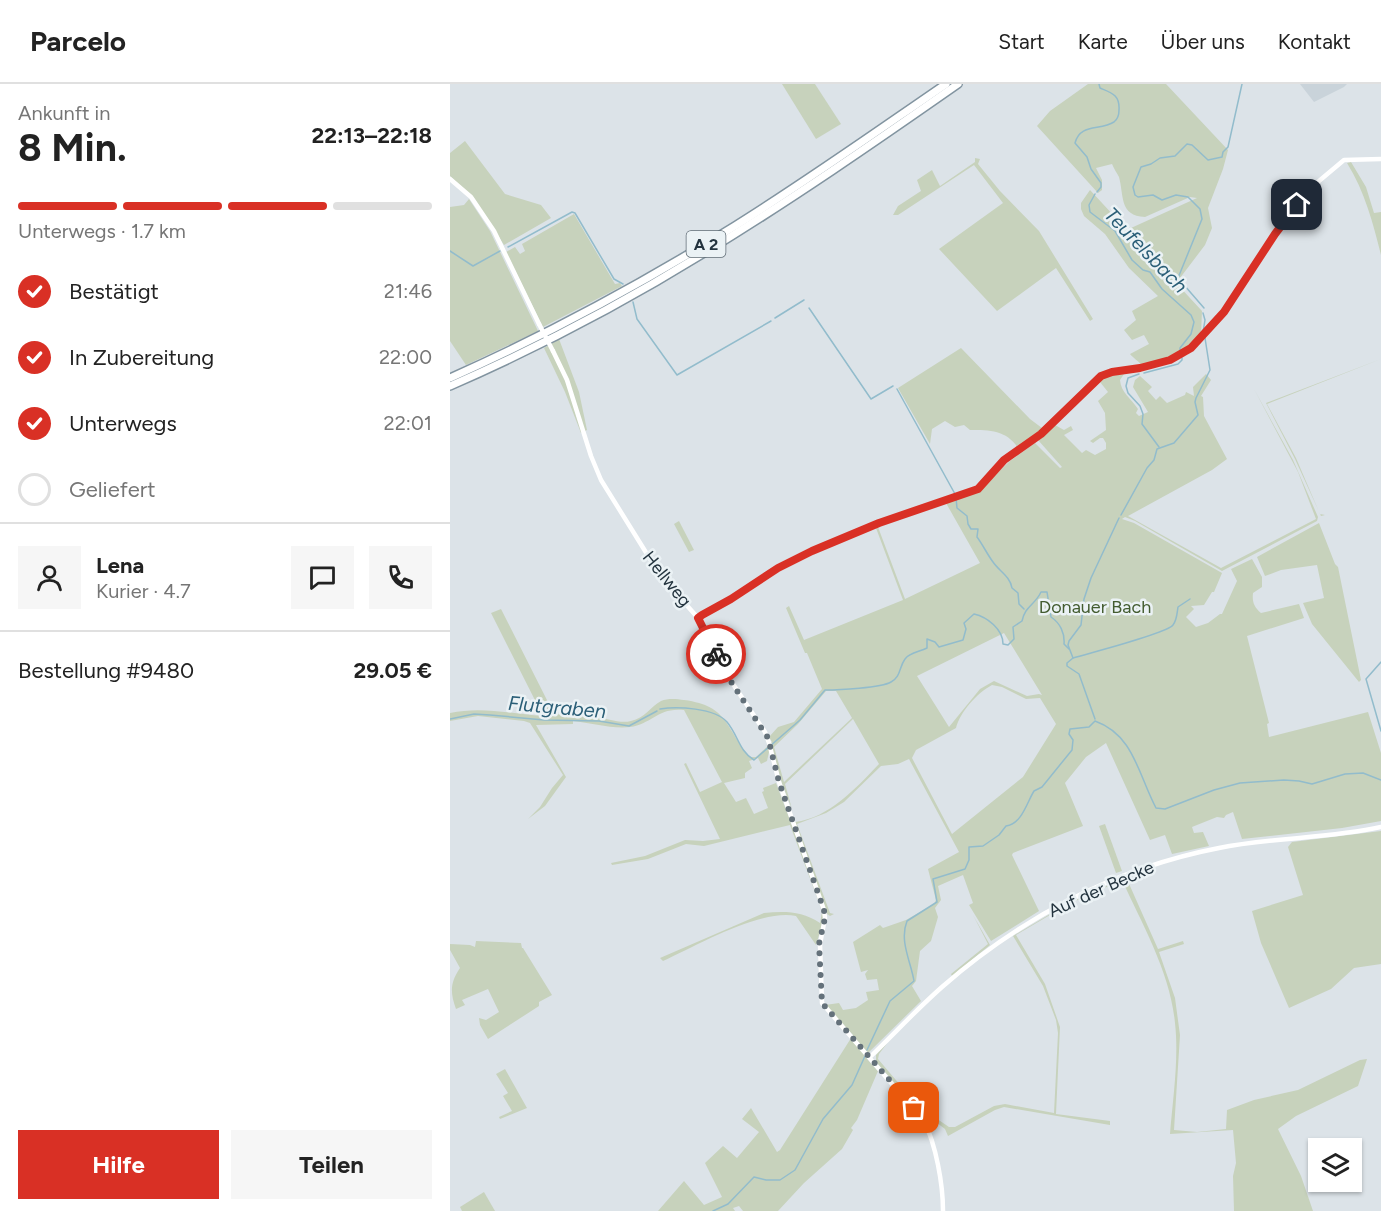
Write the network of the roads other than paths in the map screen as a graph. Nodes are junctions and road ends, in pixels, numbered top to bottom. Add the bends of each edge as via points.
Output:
1 (946, 84) edge
2 (958, 84) edge
3 (1381, 159) edge
4 (450, 178) edge
5 (450, 378) edge
6 (450, 386) edge
7 (698, 618) junction
8 (1381, 826) edge
9 (870, 1057) junction
10 (943, 1211) edge

1 - 5 highway, A 2 via 786,193 674,263 541,335
2 - 6 highway, A 2 via 704,254 590,318
3 - 7 street via 1344,160 1319,181 1288,216 1216,322 1186,353 1162,363 1101,376 1041,434 1004,460 981,487 879,523 794,559
4 - 7 street, Hellweg, bridge via 471,197 494,231 567,380 601,480 660,574
7 - 9 street, Hellweg via 727,675 762,726 824,910 819,944 821,1001
8 - 9 street, Auf der Becke via 1217,848 1146,867 1098,886 1037,918 984,953 942,987
9 - 10 street, Hellweg via 926,1124 940,1178

